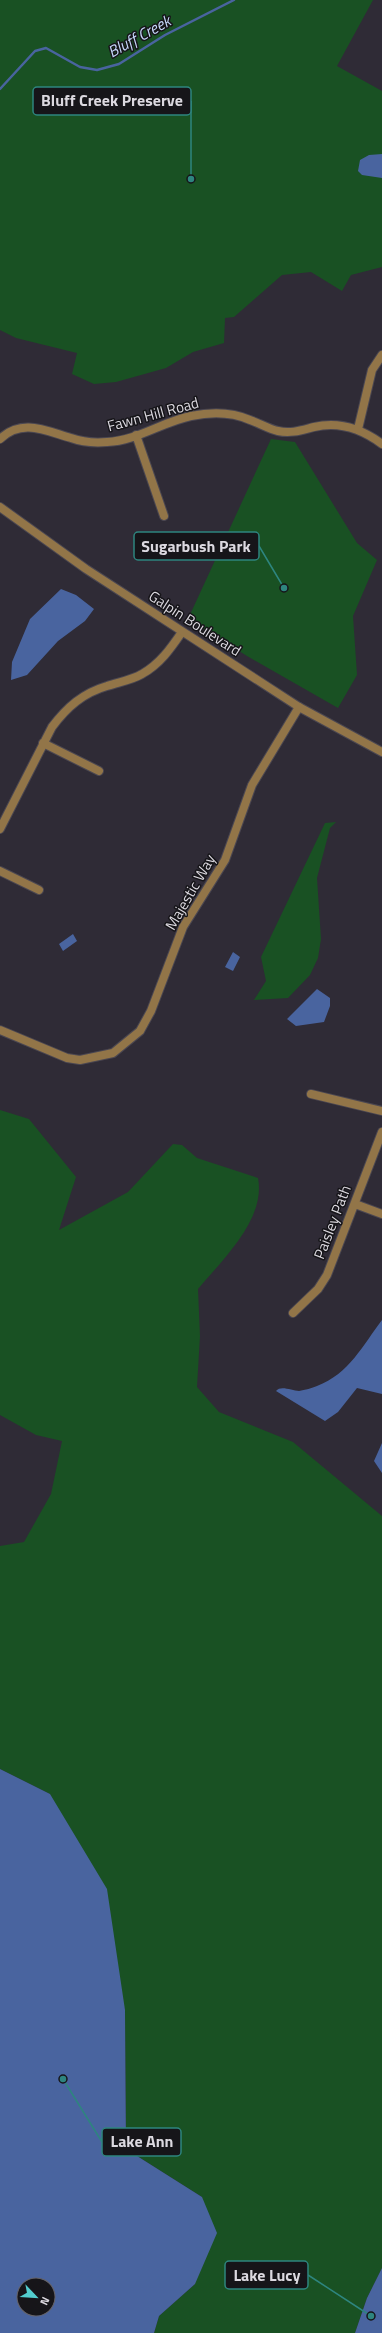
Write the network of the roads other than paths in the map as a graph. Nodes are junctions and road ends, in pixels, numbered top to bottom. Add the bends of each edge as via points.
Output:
1 (382, 354) edge
2 (358, 429) junction
3 (136, 436) junction
4 (0, 439) edge
5 (382, 444) edge
6 (0, 507) edge
7 (164, 516) dead end
8 (182, 632) junction
9 (299, 707) junction
10 (43, 743) junction
11 (382, 752) edge
12 (99, 771) dead end
13 (0, 828) edge
14 (0, 871) edge
15 (39, 890) dead end
16 (0, 1030) edge
17 (311, 1094) dead end
18 (382, 1111) edge
19 (382, 1132) edge
20 (355, 1204) junction
21 (382, 1214) edge
22 (293, 1312) dead end

1 - 2 street via 372,370
2 - 3 street, Fawn Hill Road via 328,425 299,432 278,431 248,419 216,413 190,416
2 - 5 street, Fawn Hill Road
3 - 4 street, Fawn Hill Road via 94,442 31,427 12,431
3 - 7 street
6 - 8 street, Galpin Boulevard via 86,569
8 - 9 street, Galpin Boulevard
8 - 10 street via 167,654 142,674 90,692 74,701 52,727
9 - 11 street, Galpin Boulevard
9 - 16 street, Majestic Way via 252,785 225,860 183,927 152,1011 140,1031 113,1054 80,1060 67,1058
10 - 12 street
10 - 13 street
14 - 15 street
17 - 18 street
19 - 20 street, Paisley Path
20 - 21 street
20 - 22 street, Paisley Path via 324,1279 318,1289

